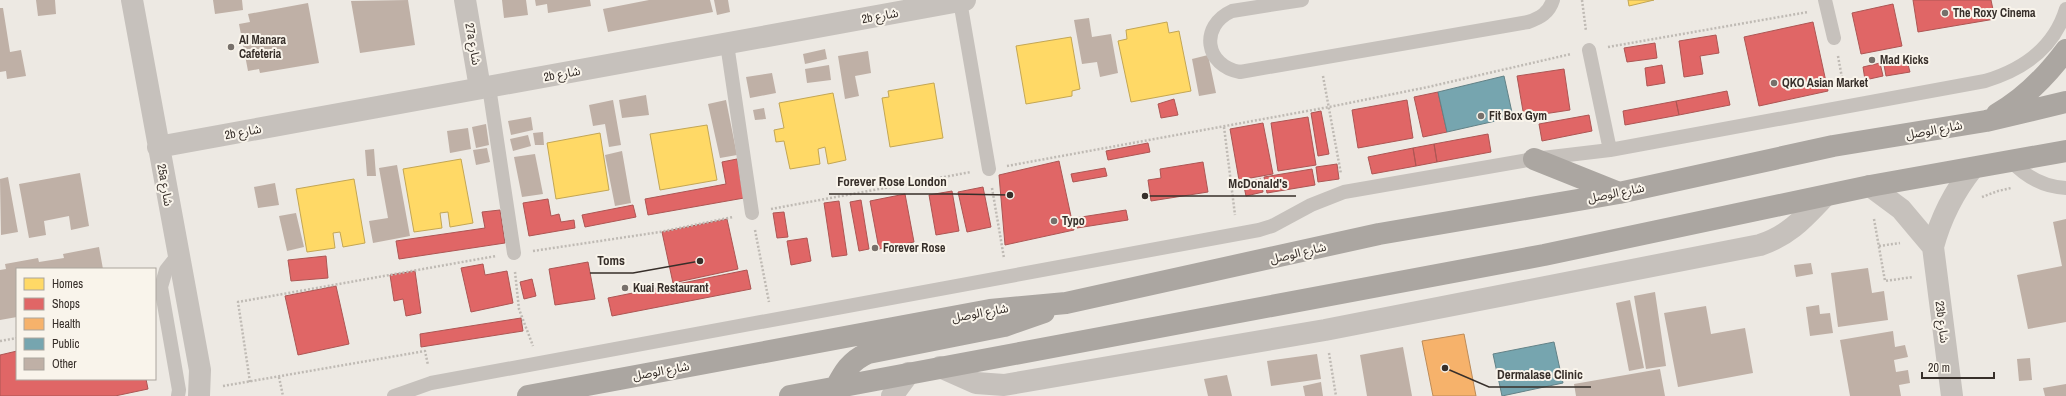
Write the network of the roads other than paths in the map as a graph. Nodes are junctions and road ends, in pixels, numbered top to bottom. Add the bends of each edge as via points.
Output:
1 (132, 0) edge
2 (465, 0) edge
3 (963, 0) edge
4 (1302, 0) edge
5 (1553, 0) edge
6 (1825, 0) edge
7 (2066, 9) edge
8 (1834, 38) road end
9 (727, 44) junction
10 (1589, 50) road end
11 (2066, 50) edge
12 (485, 88) junction
13 (2066, 102) edge
14 (1986, 121) junction
15 (158, 147) junction
16 (1610, 150) junction
17 (2066, 151) edge
18 (1534, 159) junction
19 (2011, 161) junction
20 (1973, 168) junction
21 (989, 169) road end
22 (1870, 186) junction
23 (2066, 188) edge
24 (1619, 193) junction
25 (1825, 196) junction
26 (752, 213) road end
27 (1933, 247) junction
28 (514, 253) road end
29 (178, 255) junction
30 (1066, 303) junction
31 (940, 367) junction
32 (200, 370) junction
33 (909, 373) junction
34 (218, 388) edge
35 (837, 392) edge
36 (178, 396) edge
37 (199, 396) edge
38 (394, 396) edge
39 (528, 396) edge
40 (790, 396) edge
41 (892, 396) edge
42 (1952, 396) edge

1 - 15 street, 25a شارع
2 - 12 street, 27a شارع
3 - 9 street, 2b شارع
3 - 21 lane
4 - 5 lane via 1232,11 1224,15 1210,36 1213,53 1224,66 1240,72 1528,22 1546,13
6 - 8 lane
7 - 16 lane via 2056,31 2042,50 2025,64 1985,81
9 - 12 street, 2b شارع
9 - 26 lane
10 - 16 lane
11 - 14 main road via 2032,87 2009,107
12 - 15 street, 2b شارع
12 - 28 lane
13 - 14 main road, شارع الوصل
14 - 24 main road, شارع الوصل via 1833,146
15 - 29 street, 25a شارع
16 - 18 lane
17 - 19 main road
18 - 24 main road
18 - 38 lane via 1344,192 1310,205 1272,226 1238,234 431,383
19 - 20 main road
19 - 23 lane via 2019,170 2040,183
20 - 22 main road
20 - 27 street, 23b شارع via 1948,205 1938,226
22 - 25 main road
22 - 27 street via 1900,209
24 - 30 main road, شارع الوصل via 1378,234
25 - 31 main road via 1544,255
25 - 31 street via 1785,235 1760,245 1325,330 1004,385 976,383
27 - 42 street, 23b شارع
29 - 32 street, 25a شارع
29 - 36 lane via 166,270 161,287
30 - 35 main road via 1019,322 868,353 849,364
30 - 39 main road, شارع الوصل via 990,310
31 - 33 main road
32 - 34 street, 25a شارع
32 - 37 street, 25a شارع
33 - 35 main road
33 - 41 street
35 - 40 main road

